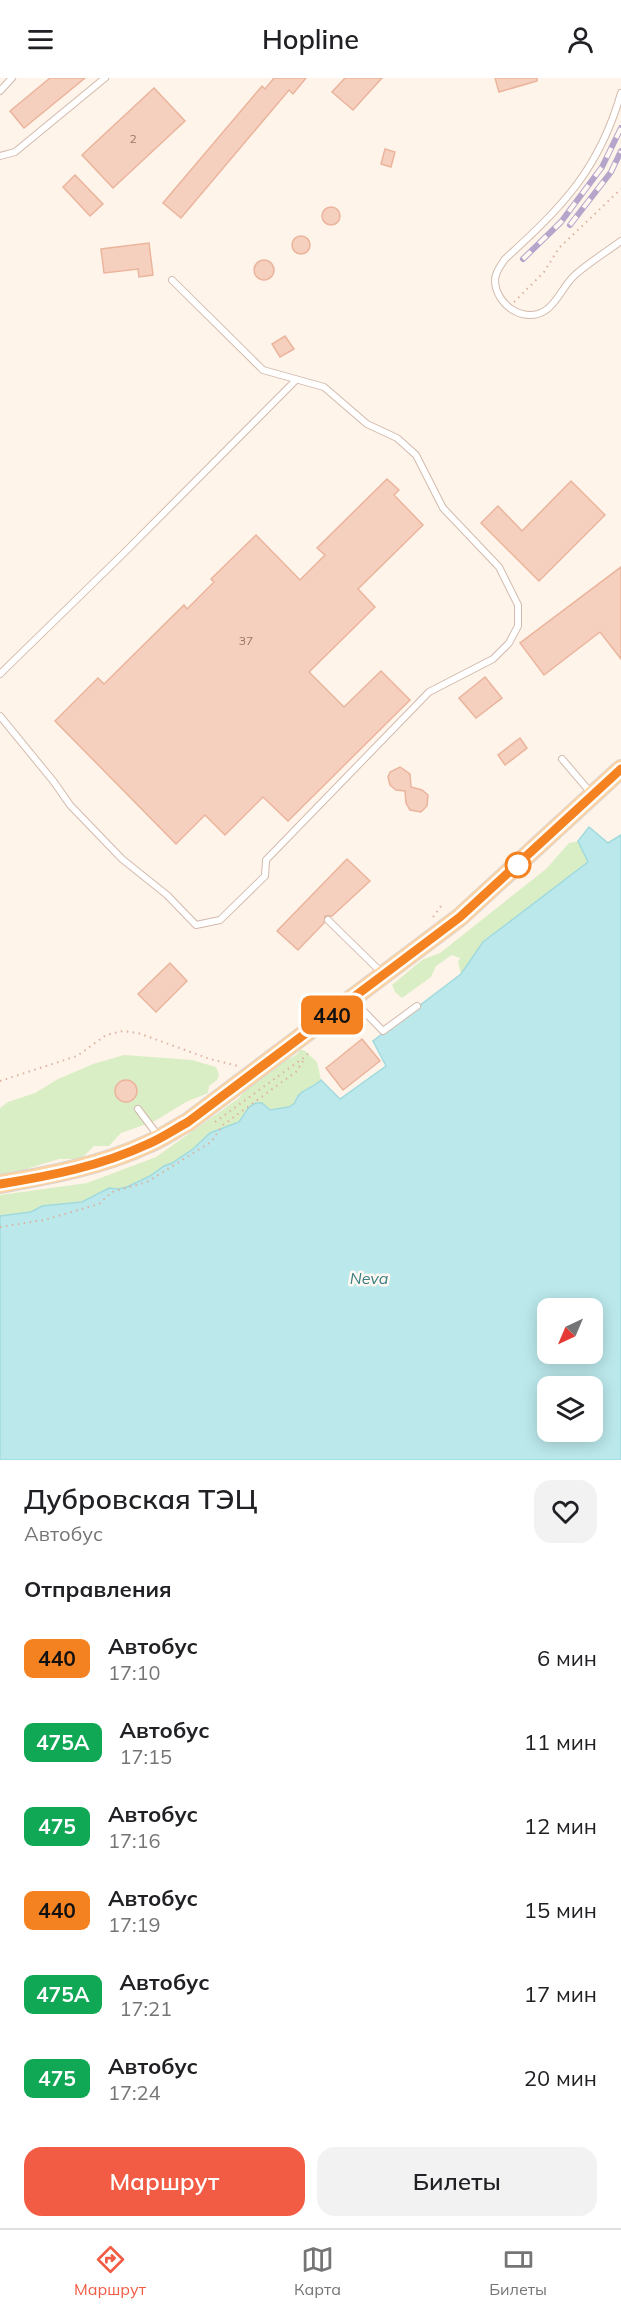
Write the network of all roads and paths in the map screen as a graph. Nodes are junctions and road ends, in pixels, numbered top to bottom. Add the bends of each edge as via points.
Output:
1 (12, 78) edge
2 (105, 78) edge
3 (0, 91) edge
4 (621, 93) edge
5 (0, 156) edge
6 (621, 189) edge
7 (621, 241) edge
8 (172, 280) dead end
9 (509, 307) junction
10 (296, 380) junction
11 (0, 674) edge
12 (0, 716) edge
13 (562, 759) dead end
14 (621, 769) edge
15 (593, 795) junction
16 (328, 920) dead end
17 (385, 975) junction
18 (353, 1000) junction
19 (417, 1006) dead end
20 (306, 1056) dead end
21 (249, 1076) junction
22 (0, 1081) edge
23 (138, 1109) dead end
24 (160, 1138) junction
25 (0, 1184) edge
26 (0, 1227) edge

1 - 3 lane
2 - 5 lane via 15,152
4 - 9 lane via 593,164 560,207 498,269 495,280 499,294
6 - 9 path via 559,248 544,272
7 - 9 lane via 574,275 545,310 519,314
8 - 10 lane via 263,370
10 - 11 lane
10 - 12 lane via 324,387 367,424 397,438 416,455 443,508 500,567 511,587 519,605 519,626 509,643 493,659 429,692 267,860 265,876 220,920 196,925 167,895 122,859 70,805
13 - 15 lane
14 - 15 main road
15 - 17 main road via 460,917
16 - 17 lane
17 - 18 main road
18 - 19 lane via 383,1030
18 - 21 main road
20 - 26 path via 297,1071 223,1125 211,1142 147,1182 112,1192 99,1204 44,1220
21 - 22 path via 237,1066 123,1031 106,1035 77,1056
21 - 24 main road
23 - 24 lane
24 - 25 main road via 106,1160

